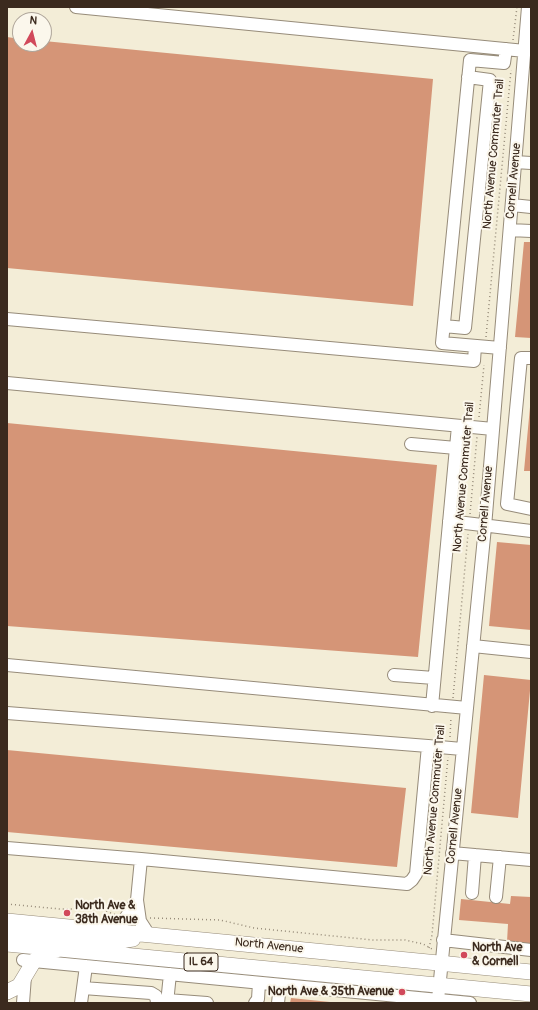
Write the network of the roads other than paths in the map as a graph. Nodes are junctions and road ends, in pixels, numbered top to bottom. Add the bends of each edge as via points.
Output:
1 (76, 7) edge
2 (528, 7) edge
3 (514, 50) junction
4 (468, 78) junction
5 (525, 114) edge
6 (515, 162) junction
7 (531, 163) edge
8 (512, 205) junction
9 (531, 207) edge
10 (510, 230) junction
11 (531, 231) edge
12 (7, 319) edge
13 (444, 326) junction
14 (480, 346) junction
15 (499, 352) junction
16 (526, 358) edge
17 (7, 383) edge
18 (458, 426) junction
19 (493, 429) junction
20 (411, 444) dead end
21 (456, 448) junction
22 (531, 509) edge
23 (449, 521) junction
24 (484, 527) junction
25 (531, 531) edge
26 (473, 646) junction
27 (531, 652) edge
28 (7, 665) edge
29 (394, 675) dead end
30 (434, 678) junction
31 (432, 706) junction
32 (467, 708) junction
33 (7, 713) edge
34 (428, 746) junction
35 (462, 749) junction
36 (7, 848) edge
37 (452, 853) junction
38 (475, 855) junction
39 (500, 857) junction
40 (141, 859) junction
41 (531, 860) edge
42 (472, 893) dead end
43 (496, 897) dead end
44 (137, 900) junction
45 (7, 916) edge
46 (14, 922) edge
47 (108, 930) junction
48 (7, 933) edge
49 (149, 935) junction
50 (443, 940) junction
51 (7, 945) edge
52 (60, 949) junction
53 (531, 950) edge
54 (441, 963) junction
55 (28, 964) junction
56 (86, 966) junction
57 (531, 972) edge
58 (170, 974) junction
59 (259, 983) junction
60 (280, 985) junction
61 (83, 988) junction
62 (7, 992) edge
63 (438, 992) junction
64 (531, 994) edge
65 (7, 1000) edge
66 (406, 1000) edge
67 (163, 1002) edge
68 (10, 1003) edge
69 (23, 1003) edge
70 (81, 1003) edge
71 (207, 1003) edge
72 (255, 1003) edge
73 (278, 1003) edge
74 (470, 1003) edge

1 - 3 street
2 - 3 street, Cornell Avenue
3 - 4 street via 504,63 470,60
3 - 5 street, Cornell Avenue
4 - 13 street
4 - 13 street via 490,80 465,328
5 - 6 street, Cornell Avenue
6 - 7 street
6 - 8 street, Cornell Avenue
8 - 9 street
8 - 10 street, Cornell Avenue
10 - 11 street
10 - 15 street, Cornell Avenue
12 - 14 street via 474,361
13 - 14 street via 442,343
14 - 15 street
15 - 16 street
15 - 19 street, Cornell Avenue
16 - 22 street via 507,504
17 - 18 street
18 - 19 street
18 - 21 street
19 - 24 street, Cornell Avenue
20 - 21 street
21 - 23 street
23 - 24 street
23 - 30 street
24 - 25 street
24 - 26 street, Cornell Avenue
26 - 27 street
26 - 32 street, Cornell Avenue
28 - 31 street
29 - 30 street
30 - 31 street
31 - 32 street
32 - 35 street, Cornell Avenue
33 - 34 street
34 - 35 street
34 - 40 street via 416,874 407,884
35 - 37 street, Cornell Avenue
36 - 40 street
37 - 38 street
37 - 50 street, Cornell Avenue
38 - 39 street
38 - 42 street
39 - 41 street
39 - 43 street
40 - 44 street
44 - 47 street via 121,925
44 - 49 street via 140,921
45 - 46 main road, North Avenue
46 - 47 main road, North Avenue / IL 64
47 - 49 main road, North Avenue / IL 64
48 - 49 main road via 112,942
49 - 54 main road, North Avenue / IL 64
50 - 53 street
50 - 54 street, Cornell Avenue
51 - 52 main road, North Avenue / IL 64
51 - 55 main road via 19,953
52 - 55 main road via 48,952
52 - 63 main road, North Avenue / IL 64
54 - 57 main road, North Avenue / IL 64
54 - 63 street, Cornell Avenue
55 - 56 street, North Avenue
55 - 62 main road via 19,986
55 - 69 street
56 - 58 street, North Avenue
56 - 61 street
58 - 59 street, North Avenue
58 - 67 street
59 - 60 street, North Avenue
59 - 72 street via 258,999
60 - 66 street, North Avenue
60 - 73 street
61 - 67 street via 151,993
61 - 70 street
63 - 64 main road, North Avenue / IL 64
63 - 66 street, North Avenue
63 - 74 street, North Avenue
65 - 68 main road
67 - 71 street

